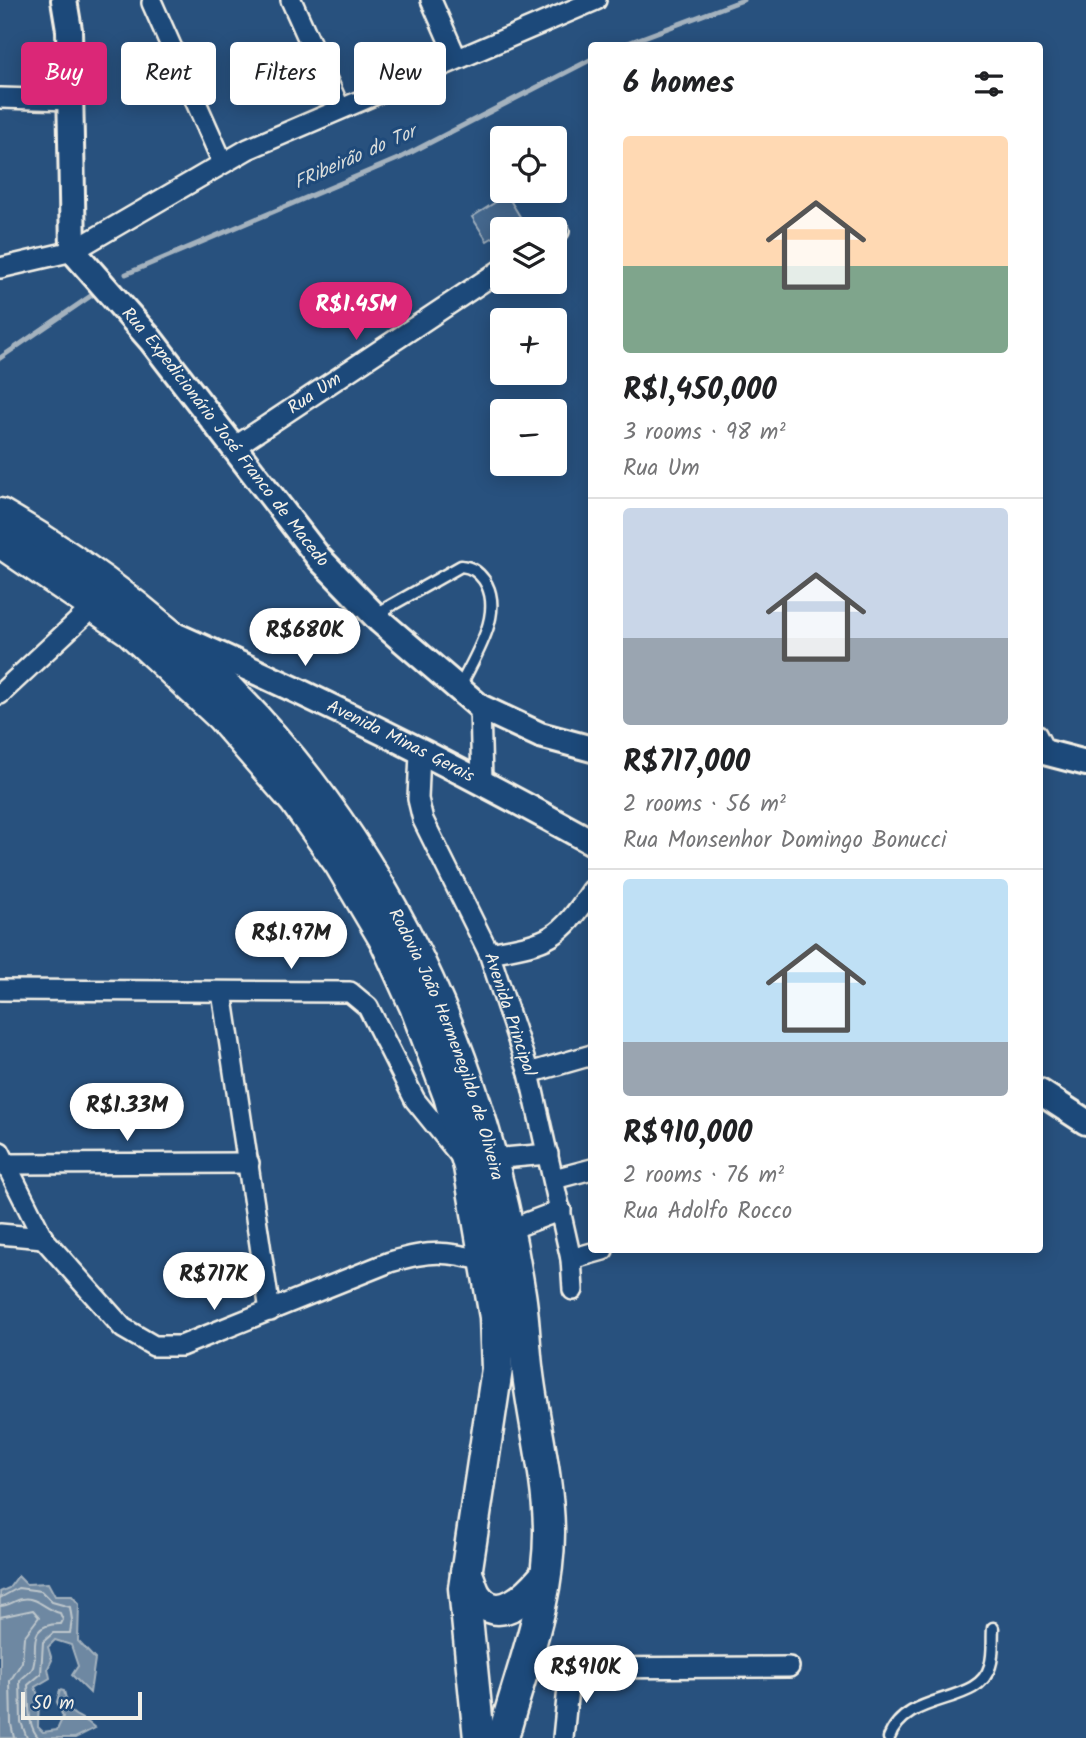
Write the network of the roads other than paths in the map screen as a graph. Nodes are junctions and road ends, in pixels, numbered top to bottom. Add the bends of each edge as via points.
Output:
1 (64, 0) edge
2 (291, 0) edge
3 (431, 0) edge
4 (596, 0) edge
5 (152, 3) dead end
6 (575, 4) edge
7 (69, 42) edge
8 (456, 57) junction
9 (0, 98) edge
10 (21, 99) edge
11 (71, 105) edge
12 (339, 107) junction
13 (222, 161) junction
14 (74, 251) junction
15 (0, 268) edge
16 (490, 277) edge
17 (233, 448) junction
18 (0, 514) edge
19 (0, 542) edge
20 (94, 606) junction
21 (374, 615) junction
22 (168, 632) junction
23 (458, 690) junction
24 (0, 694) edge
25 (480, 707) junction
26 (1043, 745) edge
27 (588, 749) edge
28 (419, 752) junction
29 (1086, 763) edge
30 (482, 780) junction
31 (588, 840) edge
32 (588, 896) edge
33 (489, 953) junction
34 (0, 990) edge
35 (222, 992) junction
36 (588, 1056) edge
37 (529, 1073) junction
38 (1043, 1094) edge
39 (1086, 1122) edge
40 (548, 1154) junction
41 (3, 1158) edge
42 (249, 1163) junction
43 (480, 1163) junction
44 (588, 1170) edge
45 (554, 1179) junction
46 (561, 1210) junction
47 (508, 1230) junction
48 (0, 1234) edge
49 (43, 1238) junction
50 (592, 1253) edge
51 (571, 1259) junction
52 (486, 1261) junction
53 (573, 1290) dead end
54 (270, 1311) junction
55 (466, 1572) junction
56 (544, 1577) junction
57 (993, 1628) dead end
58 (789, 1667) dead end
59 (479, 1738) edge
60 (503, 1738) edge
61 (563, 1738) edge
62 (889, 1738) edge

1 - 7 street
2 - 12 street
3 - 8 street
4 - 6 street
5 - 13 street
6 - 8 street
8 - 12 street
9 - 10 street
11 - 14 street
12 - 13 street
13 - 14 street
14 - 15 street
14 - 17 street, Rua Expedicionário José Franco de Macedo via 151,340
16 - 17 street, Rua Um
17 - 21 street, Rua Expedicionário José Franco de Macedo via 319,558
18 - 22 main road, Rodovia João Hermenegildo de Oliveira via 90,570
19 - 20 main road, Rodovia João Hermenegildo de Oliveira
20 - 24 street
20 - 43 main road, Rodovia João Hermenegildo de Oliveira via 138,638 221,716 295,801 340,864 385,940
21 - 23 street, Rua Expedicionário José Franco de Macedo
21 - 23 lane via 461,566 480,575 491,591 492,614
22 - 28 street, Avenida Minas Gerais via 307,693
22 - 43 main road, Rodovia João Hermenegildo de Oliveira via 282,748 372,870 439,1002 466,1075
23 - 25 street, Rua Expedicionário José Franco de Macedo
25 - 27 street, Rua Expedicionário José Franco de Macedo via 540,735
25 - 30 street
26 - 29 street
28 - 30 street, Avenida Minas Gerais
28 - 33 street, Avenida Principal via 418,799 423,820
30 - 31 street, Avenida Minas Gerais
32 - 33 street via 566,926 548,940
33 - 37 street, Avenida Principal
34 - 35 street
35 - 42 street
35 - 43 street via 337,990 359,998 368,1007 415,1100
36 - 37 street
37 - 40 street, Avenida Principal
38 - 39 street
40 - 43 street
40 - 45 street, Avenida Principal
41 - 42 street
41 - 49 street
42 - 54 street
43 - 47 main road, Rodovia João Hermenegildo de Oliveira
43 - 52 main road, Rodovia João Hermenegildo de Oliveira
44 - 45 street
45 - 46 street, Avenida Principal
46 - 47 street
46 - 51 street, Avenida Principal
47 - 56 main road, Rodovia João Hermenegildo de Oliveira via 542,1454 549,1531
48 - 49 street
49 - 54 street via 123,1328 154,1346 181,1346
50 - 51 street
51 - 53 street, Avenida Principal
52 - 54 street via 446,1251 419,1254
52 - 55 main road, Rodovia João Hermenegildo de Oliveira via 497,1369
55 - 56 main road via 477,1597 489,1607 513,1607
55 - 59 main road, Rodovia João Hermenegildo de Oliveira
56 - 60 main road, Rodovia João Hermenegildo de Oliveira via 539,1620
57 - 62 lane via 990,1667 975,1686 914,1708 897,1721
58 - 61 street via 570,1668

